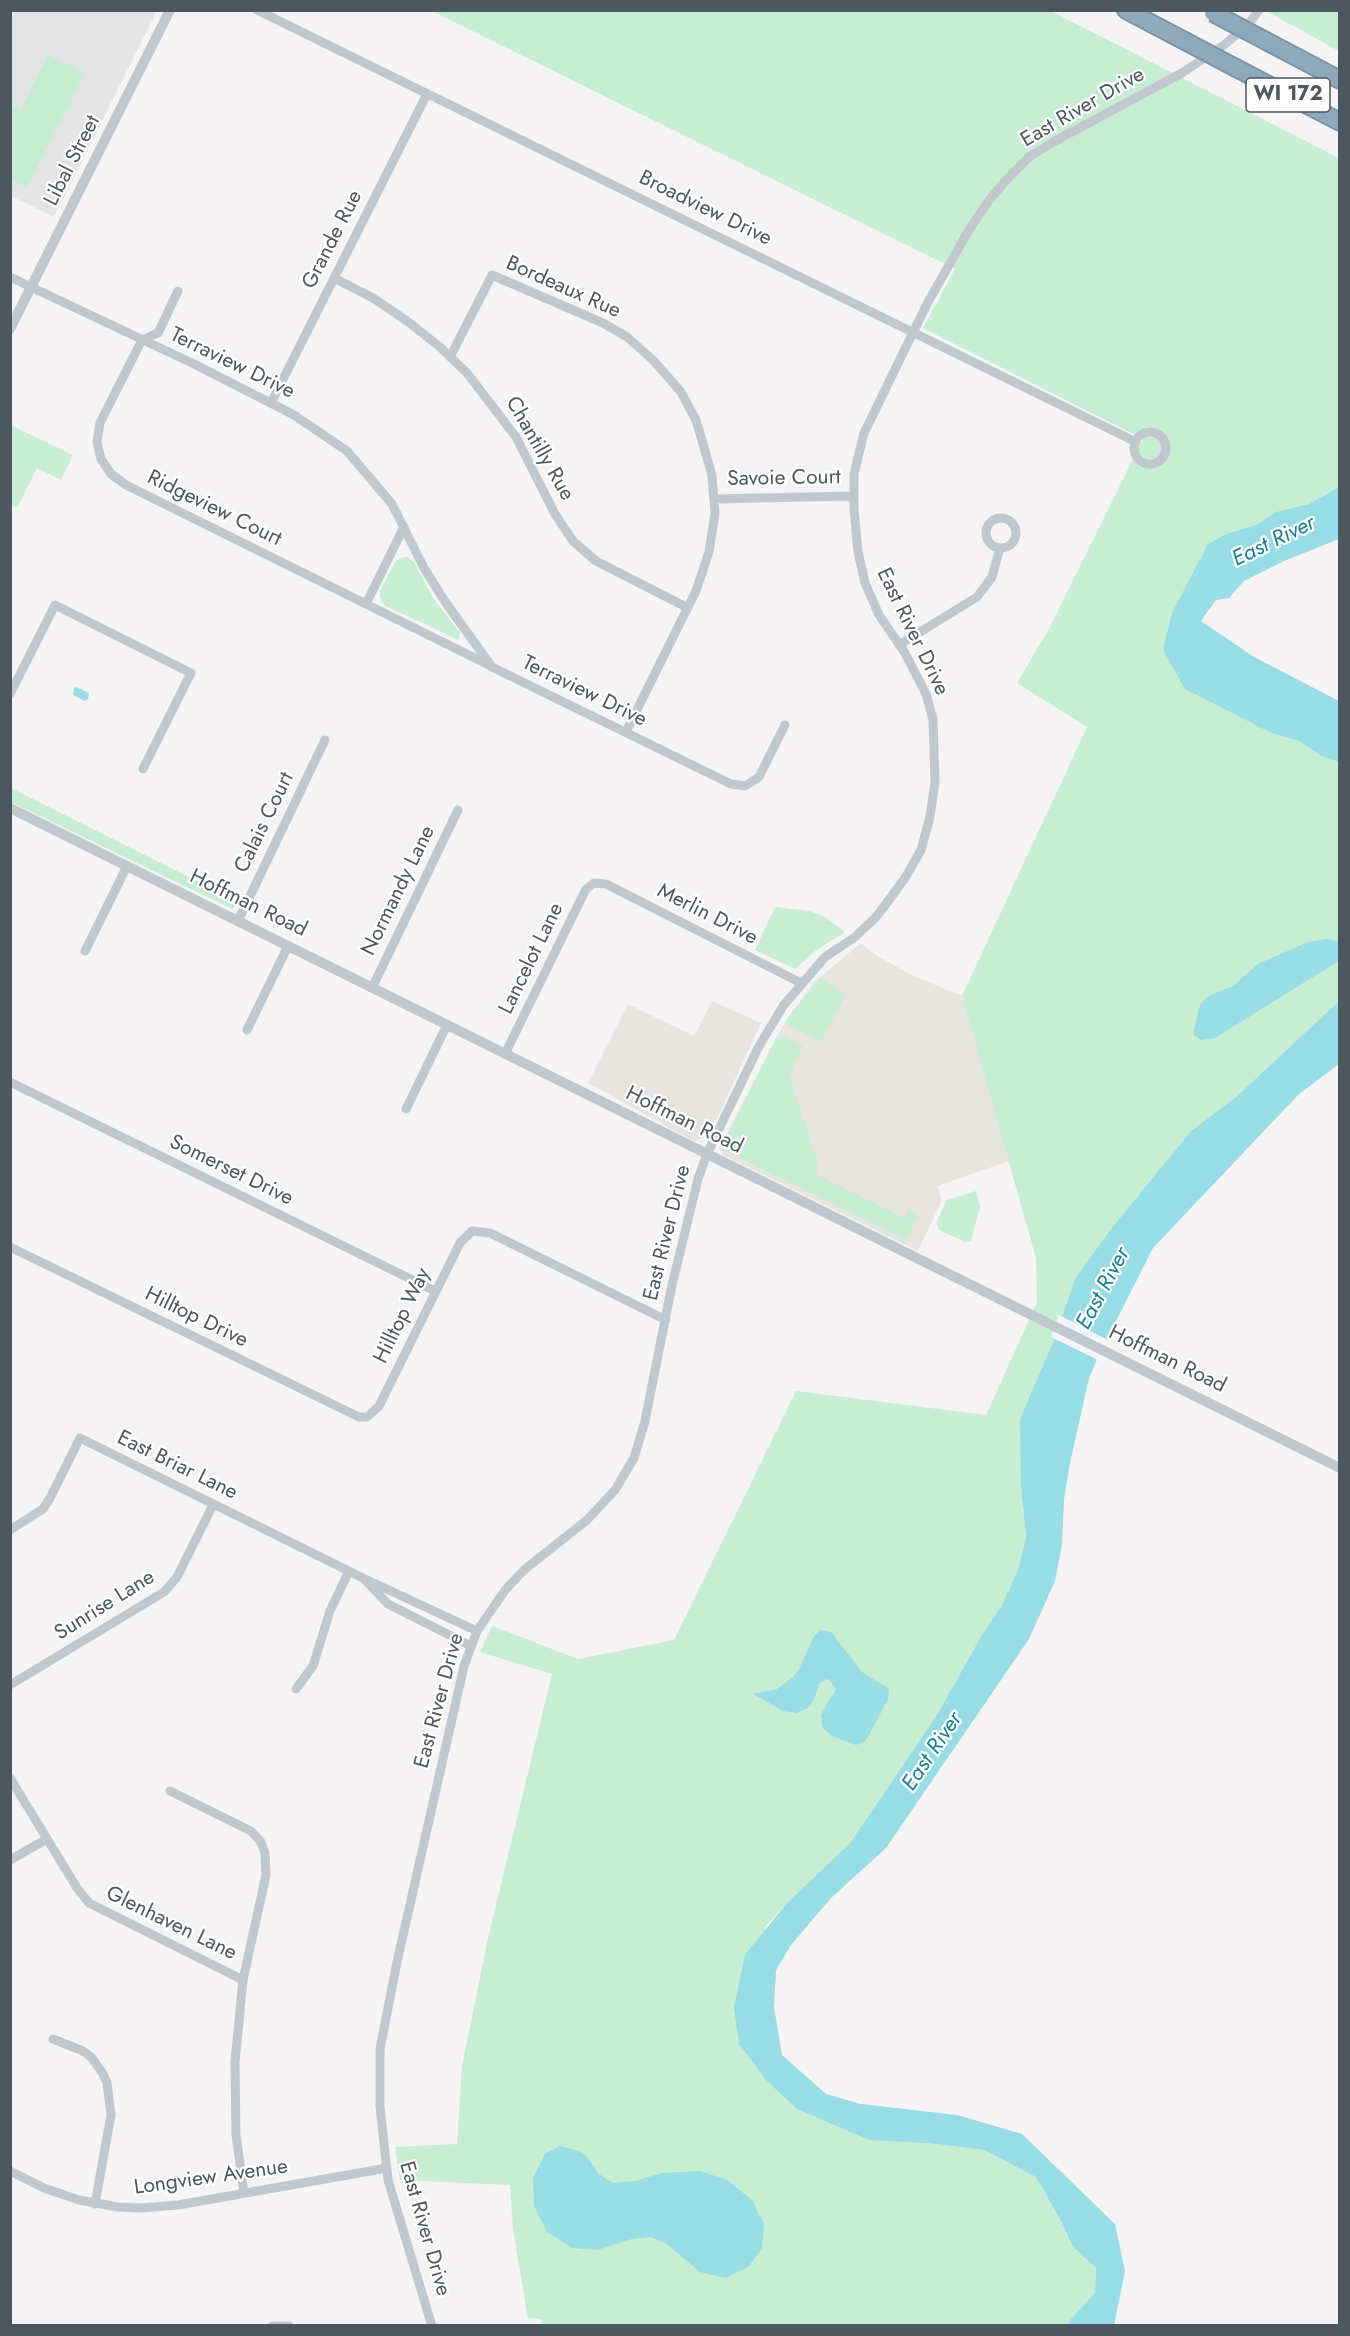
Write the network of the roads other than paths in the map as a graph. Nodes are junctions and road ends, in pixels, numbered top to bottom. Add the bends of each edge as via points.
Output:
1 (170, 10) edge
2 (257, 10) edge
3 (1126, 10) edge
4 (1259, 10) edge
5 (1210, 12) edge
6 (1340, 80) edge
7 (427, 94) junction
8 (1340, 122) edge
9 (10, 277) edge
10 (334, 278) junction
11 (32, 287) junction
12 (178, 291) dead end
13 (10, 329) edge
14 (913, 331) junction
15 (142, 340) junction
16 (450, 357) junction
17 (271, 403) junction
18 (1136, 442) dead end
19 (854, 496) junction
20 (714, 499) junction
21 (404, 527) junction
22 (1000, 548) dead end
23 (366, 604) junction
24 (688, 608) junction
25 (899, 645) junction
26 (492, 667) junction
27 (10, 694) edge
28 (785, 725) dead end
29 (626, 732) junction
30 (325, 740) dead end
31 (143, 769) dead end
32 (10, 808) edge
33 (458, 810) dead end
34 (127, 866) junction
35 (594, 883) joint
36 (238, 921) junction
37 (288, 946) junction
38 (85, 951) dead end
39 (801, 983) junction
40 (372, 988) junction
41 (447, 1025) junction
42 (247, 1030) dead end
43 (505, 1054) junction
44 (10, 1082) edge
45 (406, 1110) dead end
46 (707, 1154) junction
47 (10, 1247) edge
48 (435, 1291) junction
49 (666, 1320) junction
50 (367, 1417) joint
51 (1340, 1468) edge
52 (213, 1505) junction
53 (10, 1530) edge
54 (349, 1571) junction
55 (364, 1579) junction
56 (477, 1631) junction
57 (471, 1646) junction
58 (10, 1685) edge
59 (296, 1689) dead end
60 (10, 1778) edge
61 (170, 1791) dead end
62 (46, 1839) junction
63 (10, 1860) edge
64 (243, 1980) junction
65 (53, 2039) dead end
66 (387, 2168) junction
67 (10, 2171) edge
68 (244, 2193) junction
69 (95, 2204) junction
70 (272, 2325) edge
71 (288, 2325) edge
72 (432, 2325) edge

1 - 11 street, Libal Street
2 - 7 street, Broadview Drive
3 - 8 highway, WI 172, bridge
4 - 14 street, East River Drive via 1224,45 1182,73 1029,158 989,200 970,228
5 - 6 highway, WI 172, bridge
7 - 10 street, Grande Rue
7 - 14 street, Broadview Drive
9 - 11 street, Terraview Drive
10 - 16 street, Chantilly Rue via 407,321
10 - 17 street, Grande Rue
11 - 13 street, Libal Street
11 - 15 street, Terraview Drive
12 - 15 street, Ridgeview Court via 158,333
14 - 18 street, Broadview Drive
14 - 19 street, East River Drive via 864,433 854,474
15 - 17 street, Terraview Drive
15 - 23 street, Ridgeview Court via 100,423 97,442 101,459 111,474
16 - 20 street, Bordeaux Rue via 492,274 603,323 627,337 681,392 704,443
16 - 24 street, Chantilly Rue via 516,436 573,541 596,561
17 - 21 street, Terraview Drive via 347,451 392,504
19 - 20 street, Savoie Court
19 - 25 street, East River Drive via 858,552 865,583 879,615
20 - 24 street, Bordeaux Rue via 705,570
21 - 23 street
21 - 26 street, Terraview Drive via 424,568
22 - 25 street via 992,577 977,597
23 - 26 street, Ridgeview Court
24 - 29 street, Bordeaux Rue
25 - 39 street, East River Drive via 926,694 933,719 935,782 921,850 877,916 825,957
26 - 29 street, Terraview Drive
27 - 31 street via 55,605 191,673
28 - 29 street, Terraview Drive via 759,777 745,786 730,784
30 - 36 street, Calais Court
32 - 34 street, Hoffman Road
33 - 40 street, Normandy Lane
34 - 36 street, Hoffman Road
34 - 38 street
35 - 39 street, Merlin Drive via 606,884
35 - 43 street, Lancelot Lane via 586,889
36 - 37 street, Hoffman Road
37 - 40 street, Hoffman Road
37 - 42 street
39 - 46 street, East River Drive via 758,1048
40 - 41 street, Hoffman Road
41 - 43 street, Hoffman Road
41 - 45 street
43 - 46 street, Hoffman Road
44 - 48 street, Somerset Drive
46 - 49 street, East River Drive
46 - 51 street, Hoffman Road
47 - 50 street, Hilltop Drive via 351,1415
48 - 49 street, Hilltop Way via 460,1243 472,1231 481,1230
48 - 50 street, Hilltop Way via 379,1406
49 - 56 street, East River Drive via 634,1458 615,1490 587,1520 506,1588
52 - 53 street, East Briar Lane via 80,1438 43,1509
52 - 54 street, East Briar Lane
52 - 58 street, Sunrise Lane via 177,1577 164,1592
54 - 55 street, East Briar Lane
54 - 59 street via 328,1616 313,1666
55 - 56 street, East Briar Lane
55 - 57 street, East Briar Lane via 388,1604
56 - 57 street, East River Drive
57 - 66 street, East River Drive via 397,1962 381,2049
60 - 62 street, Glenhaven Lane
61 - 64 street via 251,1831 261,1842 266,1875
62 - 63 street
62 - 64 street, Glenhaven Lane via 94,1908
64 - 68 street, Glenhaven Lane via 234,2089
65 - 69 street via 92,2058 107,2083 111,2115
66 - 68 street, Longview Avenue
66 - 72 street, East River Drive
67 - 69 street, Longview Avenue via 63,2195
68 - 69 street, Longview Avenue via 161,2207
70 - 71 street

